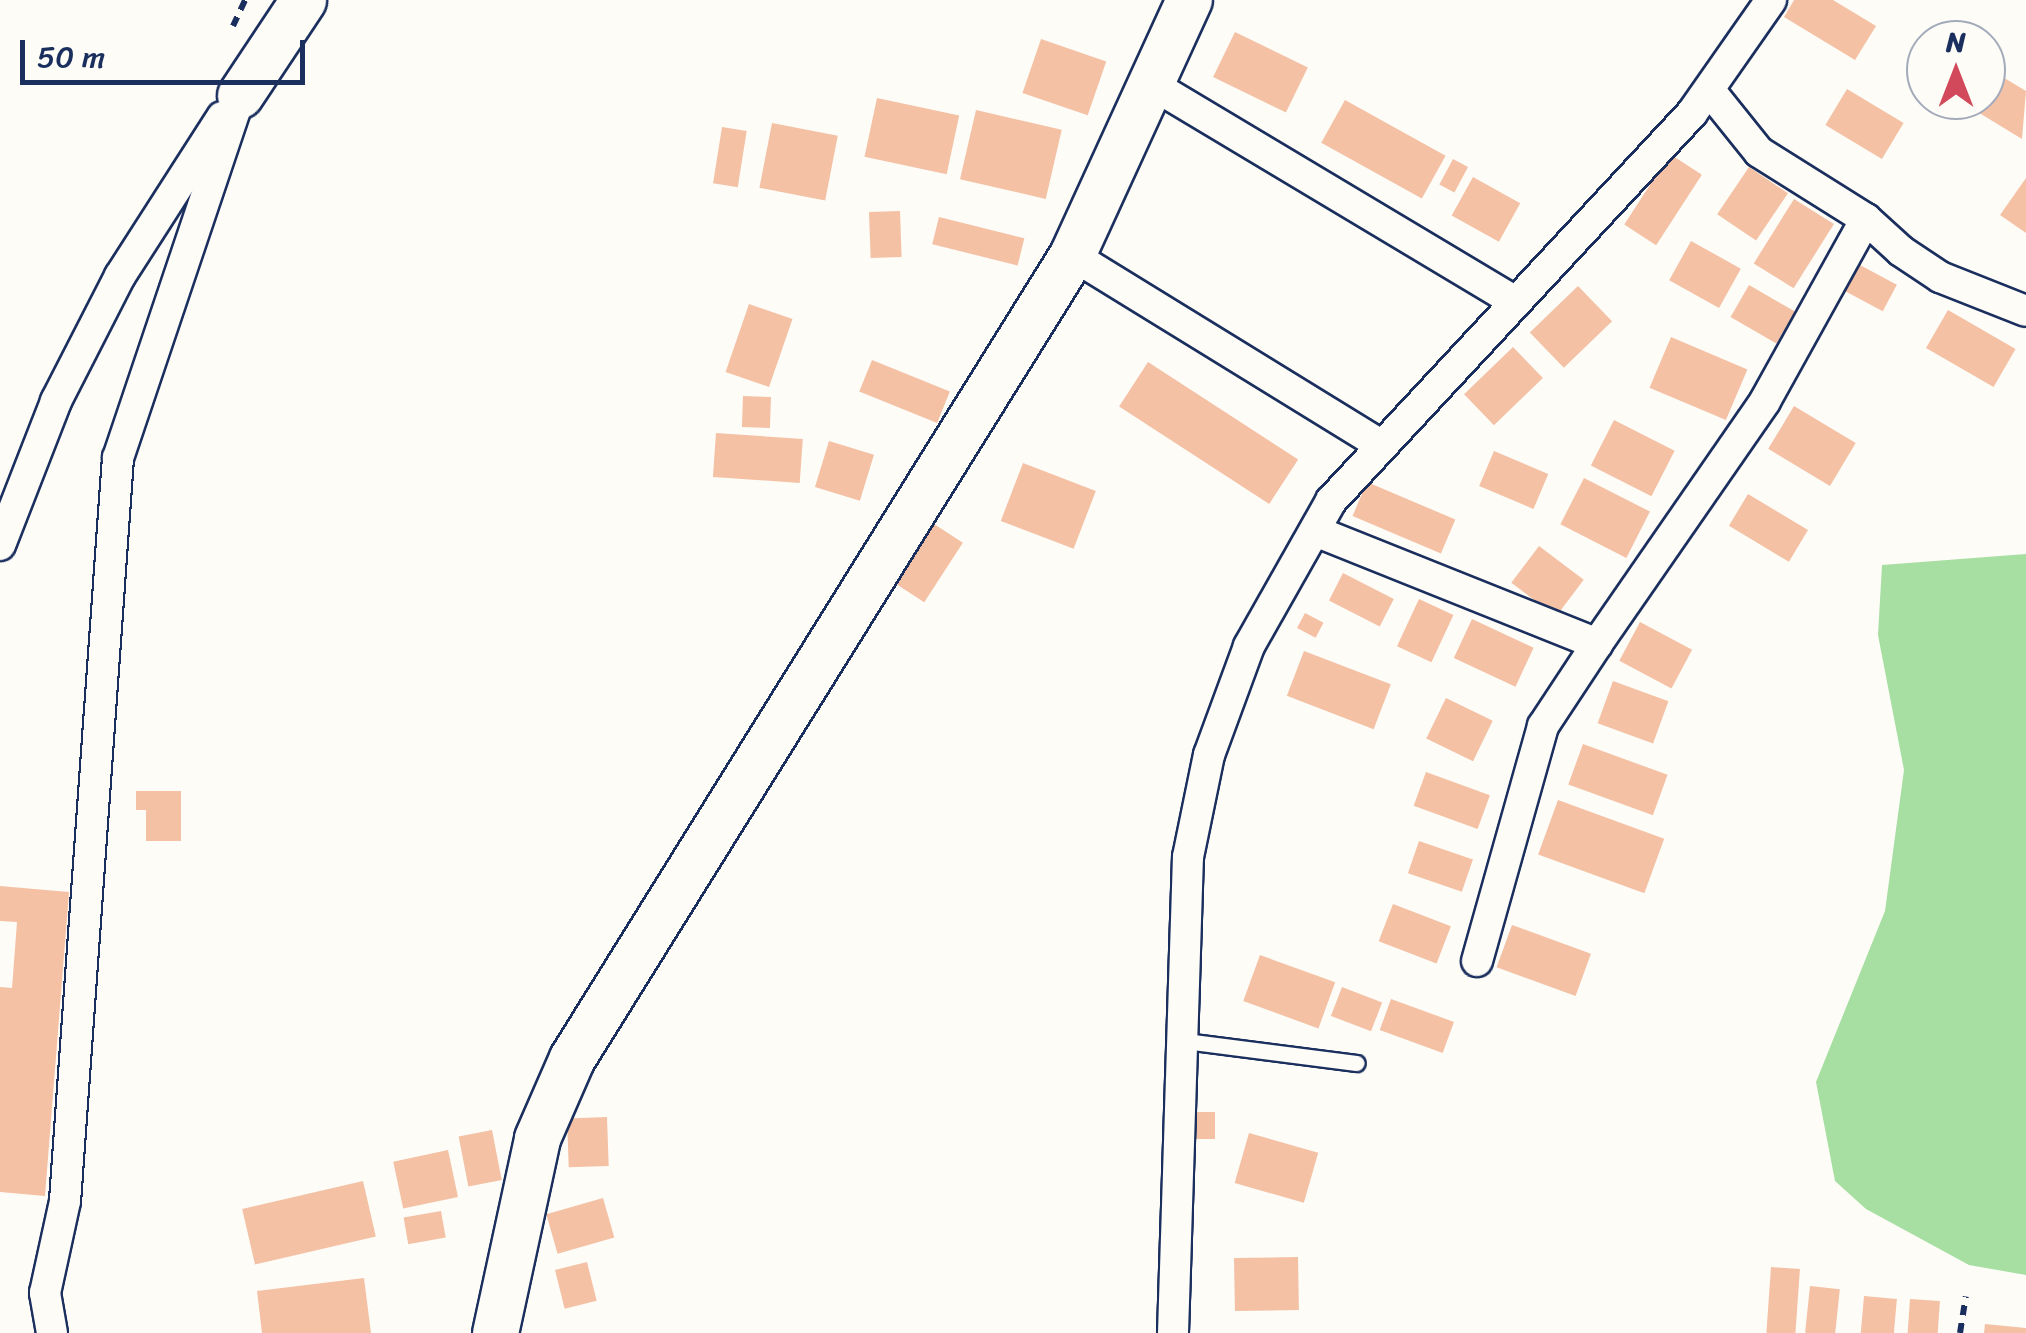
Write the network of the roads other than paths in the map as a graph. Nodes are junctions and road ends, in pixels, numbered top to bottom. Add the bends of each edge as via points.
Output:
1 (303, 0) edge
2 (1189, 0) edge
3 (1771, 0) edge
4 (1152, 85) junction
5 (1710, 90) junction
6 (240, 95) junction
7 (1866, 219) junction
8 (1072, 255) junction
9 (1516, 302) junction
10 (2026, 311) edge
11 (1382, 446) junction
12 (1315, 531) junction
13 (0, 545) edge
14 (1597, 644) junction
15 (1477, 961) dead end
16 (1177, 1040) junction
17 (1357, 1063) dead end
18 (52, 1333) edge
19 (495, 1333) edge
20 (1172, 1333) edge

1 - 6 street
2 - 4 street
3 - 5 street
4 - 8 street
4 - 9 street
5 - 7 street via 1760,152
5 - 9 street
6 - 13 street via 186,163 120,276 56,401
6 - 18 street via 118,458 68,1162 45,1293
7 - 10 street via 1940,277
7 - 14 street via 1765,401
8 - 11 street
8 - 19 street via 572,1058 537,1138
9 - 11 street
11 - 12 street
12 - 14 street
12 - 16 street via 1248,646 1209,755 1188,857
14 - 15 street via 1543,726
16 - 17 lane
16 - 20 street

